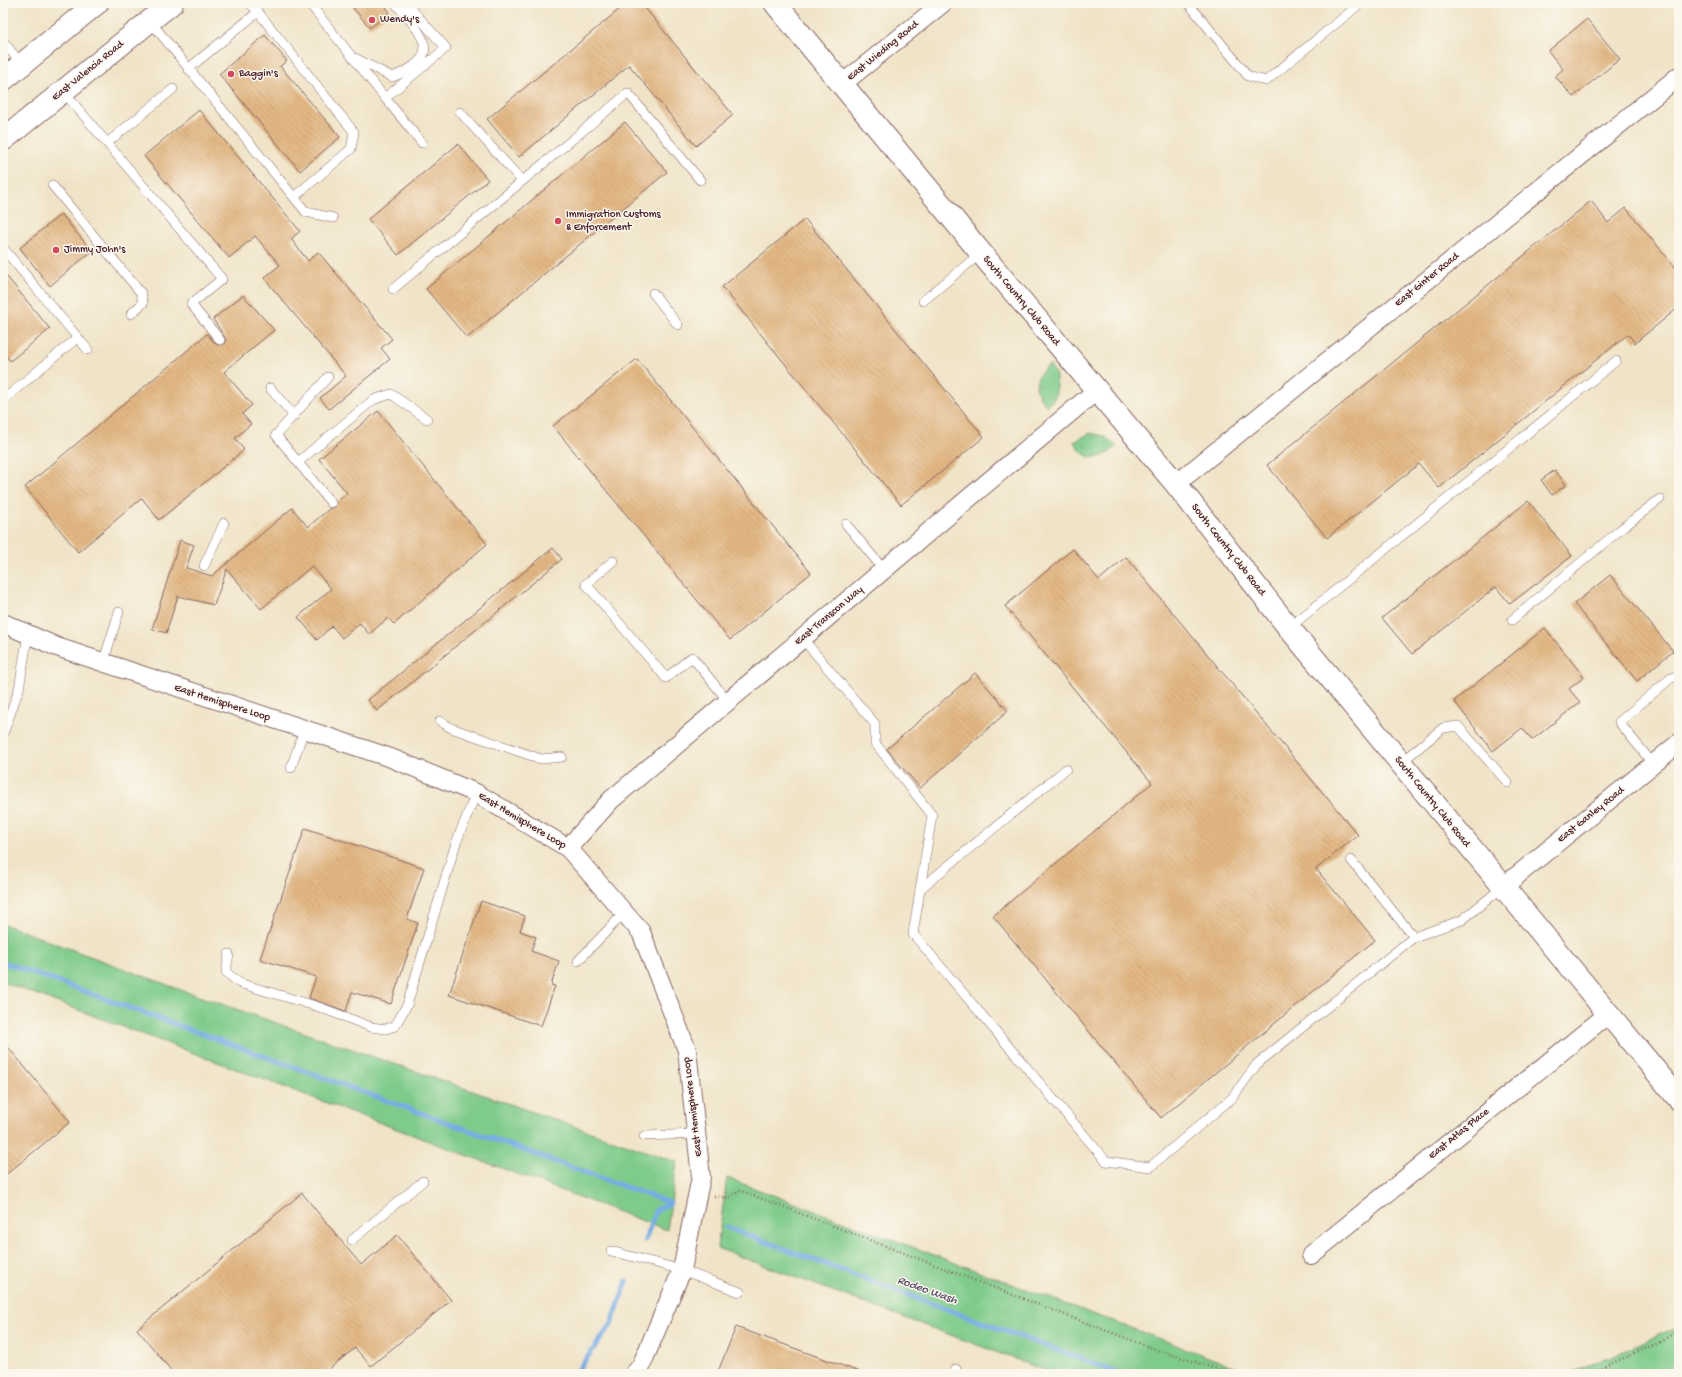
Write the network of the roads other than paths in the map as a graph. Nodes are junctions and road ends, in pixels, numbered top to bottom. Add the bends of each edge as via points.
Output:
1 (97, 3) edge
2 (172, 3) edge
3 (250, 3) edge
4 (310, 3) edge
5 (395, 3) edge
6 (406, 3) edge
7 (775, 3) edge
8 (943, 3) edge
9 (1188, 3) edge
10 (1361, 3) edge
11 (258, 12) junction
12 (150, 21) junction
13 (3, 41) edge
14 (352, 57) junction
15 (22, 65) junction
16 (188, 68) junction
17 (1679, 76) edge
18 (3, 80) edge
19 (842, 84) junction
20 (172, 89) dead end
21 (63, 91) junction
22 (385, 98) junction
23 (460, 112) dead end
24 (3, 140) edge
25 (107, 143) junction
26 (422, 143) dead end
27 (700, 180) dead end
28 (522, 181) junction
29 (52, 185) dead end
30 (294, 197) junction
31 (333, 218) dead end
32 (3, 248) edge
33 (981, 253) junction
34 (393, 290) dead end
35 (653, 292) dead end
36 (923, 301) dead end
37 (131, 314) dead end
38 (678, 325) dead end
39 (77, 338) junction
40 (220, 340) dead end
41 (88, 350) dead end
42 (1616, 361) dead end
43 (328, 377) dead end
44 (270, 388) dead end
45 (1096, 390) junction
46 (3, 400) edge
47 (294, 416) junction
48 (427, 419) dead end
49 (298, 462) junction
50 (1176, 484) junction
51 (1660, 499) dead end
52 (331, 503) dead end
53 (224, 523) dead end
54 (846, 524) dead end
55 (613, 561) dead end
56 (204, 566) dead end
57 (884, 570) junction
58 (119, 612) dead end
59 (1512, 620) dead end
60 (3, 623) edge
61 (1289, 628) junction
62 (28, 634) junction
63 (803, 639) junction
64 (103, 664) junction
65 (1679, 676) edge
66 (728, 701) junction
67 (440, 721) dead end
68 (304, 730) junction
69 (3, 734) edge
70 (1679, 743) edge
71 (562, 757) dead end
72 (1400, 763) junction
73 (1653, 764) junction
74 (291, 768) dead end
75 (1066, 769) dead end
76 (1508, 783) dead end
77 (476, 793) junction
78 (568, 848) junction
79 (1351, 860) dead end
80 (1502, 887) junction
81 (920, 889) junction
82 (624, 913) junction
83 (1414, 937) junction
84 (229, 954) dead end
85 (578, 961) dead end
86 (1608, 1014) junction
87 (1679, 1099) edge
88 (696, 1134) junction
89 (644, 1136) dead end
90 (423, 1181) dead end
91 (352, 1240) dead end
92 (611, 1251) dead end
93 (1311, 1255) dead end
94 (682, 1270) junction
95 (740, 1292) dead end
96 (634, 1374) edge

1 - 15 street
2 - 12 street, East Valencia Road
3 - 11 lane
4 - 14 lane
5 - 14 lane via 417,29 426,46 423,57 411,70 392,77
6 - 22 lane via 446,48
7 - 19 street, South Country Club Road
8 - 19 street, East Wieding Road
9 - 10 lane via 1248,76 1266,81
11 - 16 lane
11 - 30 lane via 354,132 351,149
12 - 16 lane
12 - 21 street, East Valencia Road
13 - 15 lane
14 - 22 lane
15 - 18 street
16 - 30 lane
17 - 50 street, East Ginter Road
19 - 33 street, South Country Club Road
20 - 25 lane
21 - 24 street, East Valencia Road
21 - 25 lane
22 - 26 lane
23 - 28 lane
25 - 40 lane via 222,279 191,304
27 - 28 lane via 628,93
28 - 34 lane
29 - 37 lane via 141,293 143,303
30 - 31 lane via 306,212
32 - 39 lane
33 - 36 lane
33 - 45 street, South Country Club Road
35 - 38 lane
39 - 41 lane
39 - 46 lane
42 - 61 lane
43 - 47 lane
44 - 47 lane
45 - 50 street, South Country Club Road
45 - 57 street, East Transcon Way
47 - 49 lane via 276,435
48 - 49 lane via 391,394 372,400
49 - 52 lane
50 - 61 street, South Country Club Road
51 - 59 lane
53 - 56 lane
54 - 57 lane
55 - 66 lane via 586,584 666,678 692,657
57 - 63 street, East Transcon Way
58 - 64 lane
60 - 62 street, East Hemisphere Loop
61 - 72 street, South Country Club Road
62 - 64 street, East Hemisphere Loop
62 - 69 lane via 19,689
63 - 66 street, East Transcon Way
63 - 81 lane via 875,724 875,743 932,815
64 - 68 street, East Hemisphere Loop
65 - 73 lane via 1671,678 1619,722
66 - 78 street, East Transcon Way via 611,800
67 - 71 lane via 451,728 541,759
68 - 74 lane
68 - 77 street, East Hemisphere Loop via 391,758
70 - 73 street, East Ganley Road
72 - 76 lane via 1443,728 1458,726
72 - 80 street, South Country Club Road
73 - 80 street, East Ganley Road
75 - 81 lane
77 - 78 street, East Hemisphere Loop
77 - 84 lane via 456,843 407,1005 395,1026 386,1029 371,1027 319,1007 239,983 226,972
78 - 82 street, East Hemisphere Loop
79 - 83 lane
80 - 83 lane via 1462,920
80 - 86 street, South Country Club Road
81 - 83 lane via 913,934 1106,1161 1150,1167 1232,1098 1257,1064
82 - 85 lane
82 - 88 street, East Hemisphere Loop via 640,932 687,1050
86 - 87 street, South Country Club Road
86 - 93 street, East Atlas Place
88 - 89 lane
88 - 94 street, East Hemisphere Loop via 701,1177
90 - 91 lane
92 - 94 lane
94 - 95 lane
94 - 96 street, East Hemisphere Loop via 640,1366

